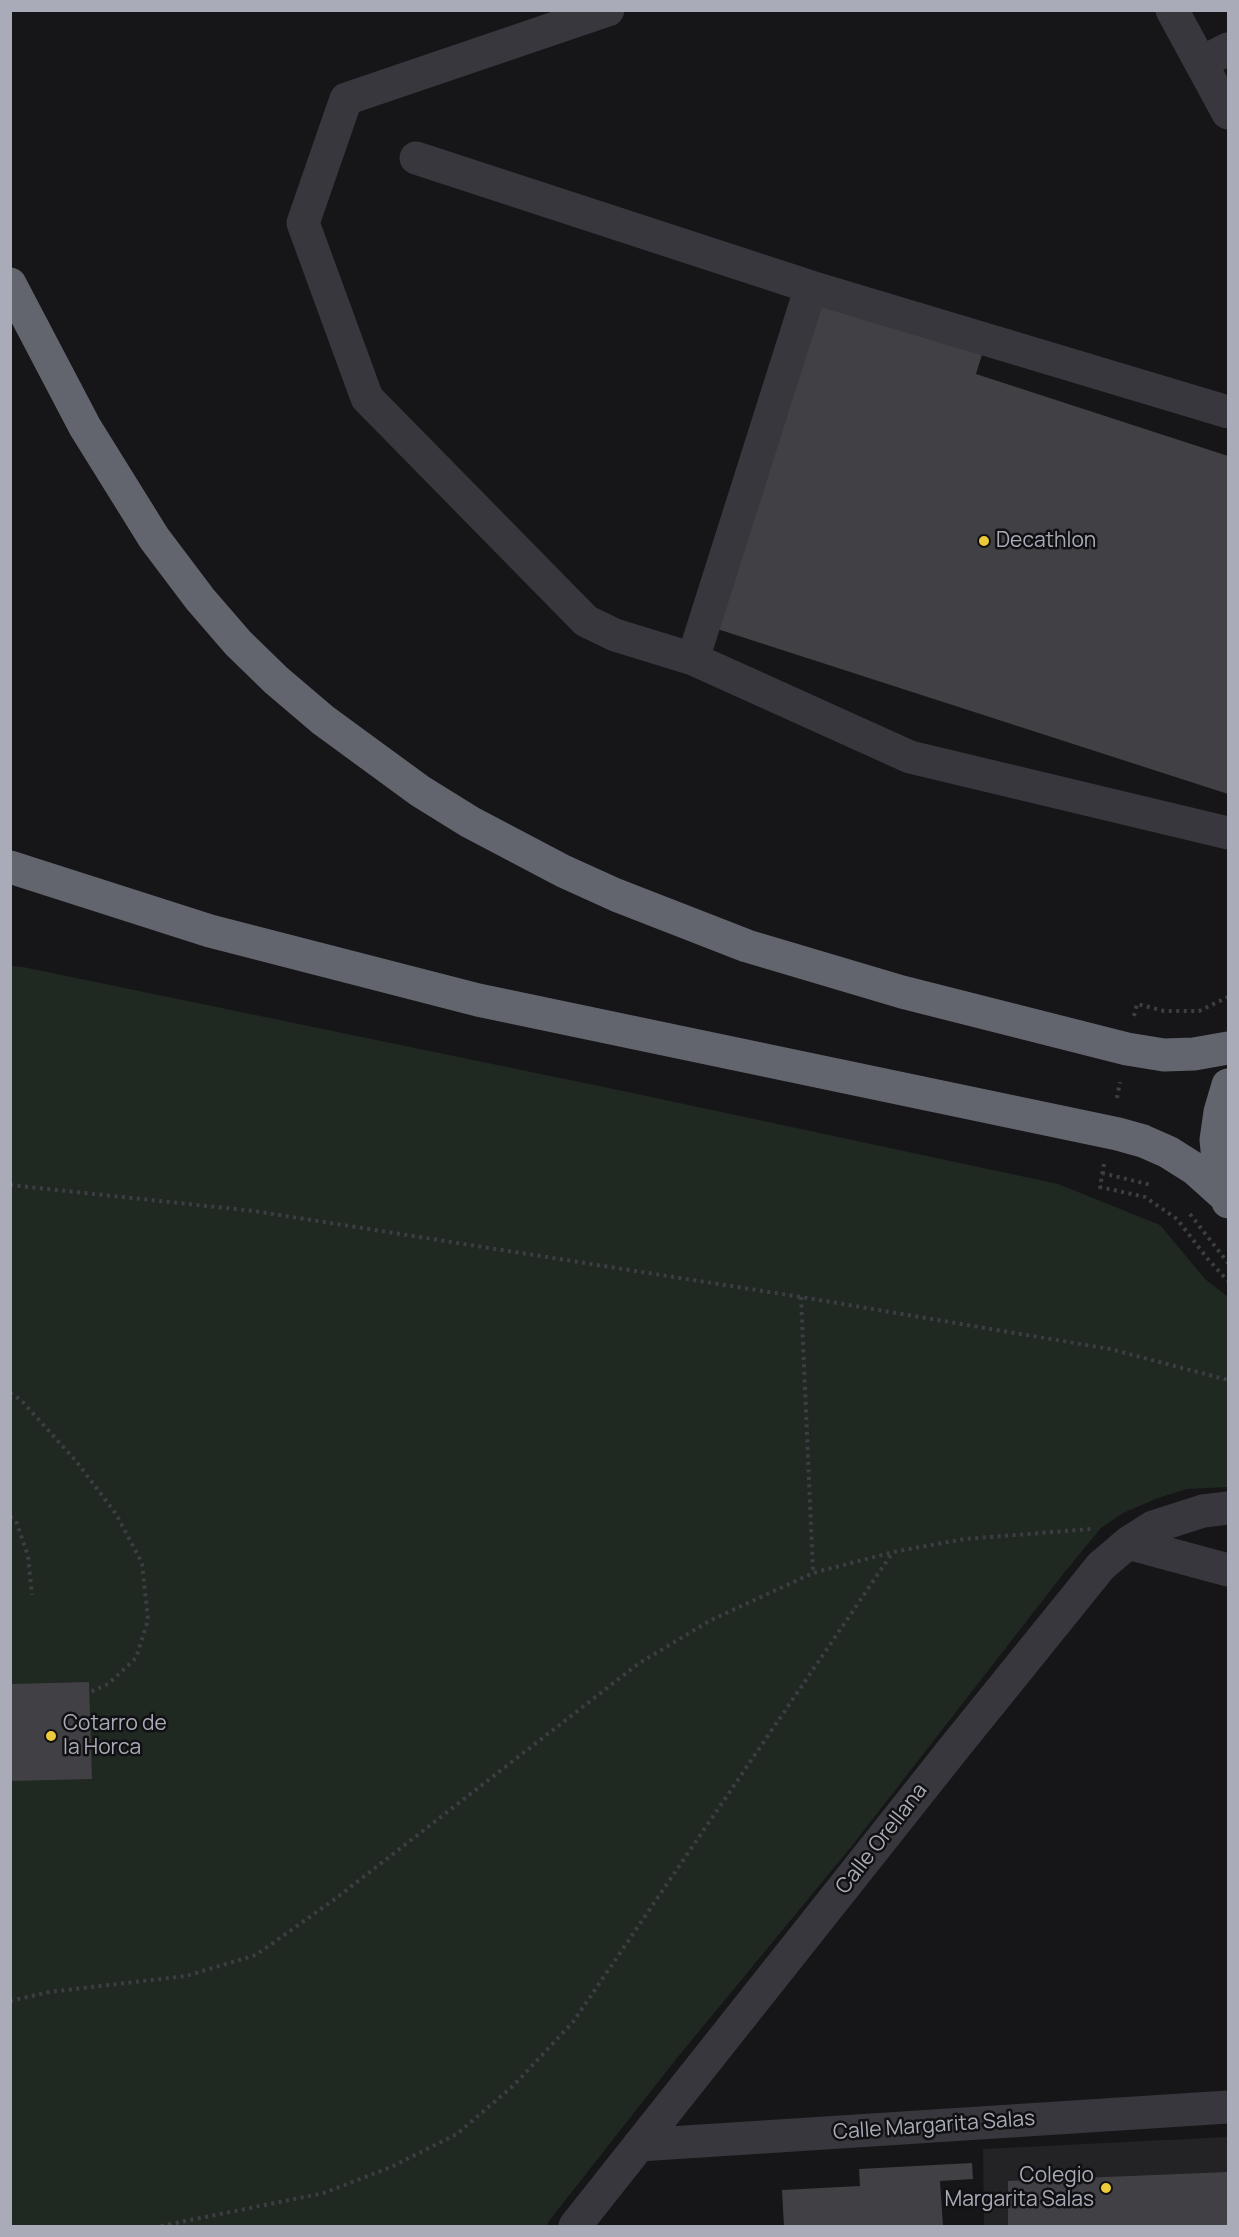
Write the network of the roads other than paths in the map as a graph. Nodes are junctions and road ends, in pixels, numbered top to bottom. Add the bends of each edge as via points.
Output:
1 (608, 10) edge
2 (1172, 10) edge
3 (1215, 56) edge
4 (1228, 113) edge
5 (416, 158) dead end
6 (10, 284) edge
7 (811, 287) junction
8 (1228, 412) edge
9 (693, 659) junction
10 (1228, 833) edge
11 (10, 867) edge
12 (1228, 1048) edge
13 (1228, 1085) edge
14 (1227, 1200) edge
15 (1228, 1508) edge
16 (1114, 1536) junction
17 (1228, 1570) edge
18 (1228, 2107) edge
19 (639, 2145) junction
20 (575, 2226) edge

1 - 9 street via 346,99 303,223 367,398 586,621 615,635
2 - 3 street
3 - 4 street
5 - 7 street
6 - 12 highway via 90,436 154,538 200,599 276,680 330,726 420,791 517,848 584,880 675,919 779,956 902,992 1127,1048 1164,1055
7 - 8 street
7 - 9 street
9 - 10 street via 910,757
11 - 14 highway via 210,931 478,1000 1118,1134 1168,1152 1195,1169
13 - 14 highway via 1216,1140 1218,1168
15 - 16 street, Calle Orellana via 1203,1510
16 - 17 street
16 - 19 street, Calle Orellana via 1101,1566
18 - 19 street, Calle Margarita Salas
19 - 20 street, Calle Orellana

